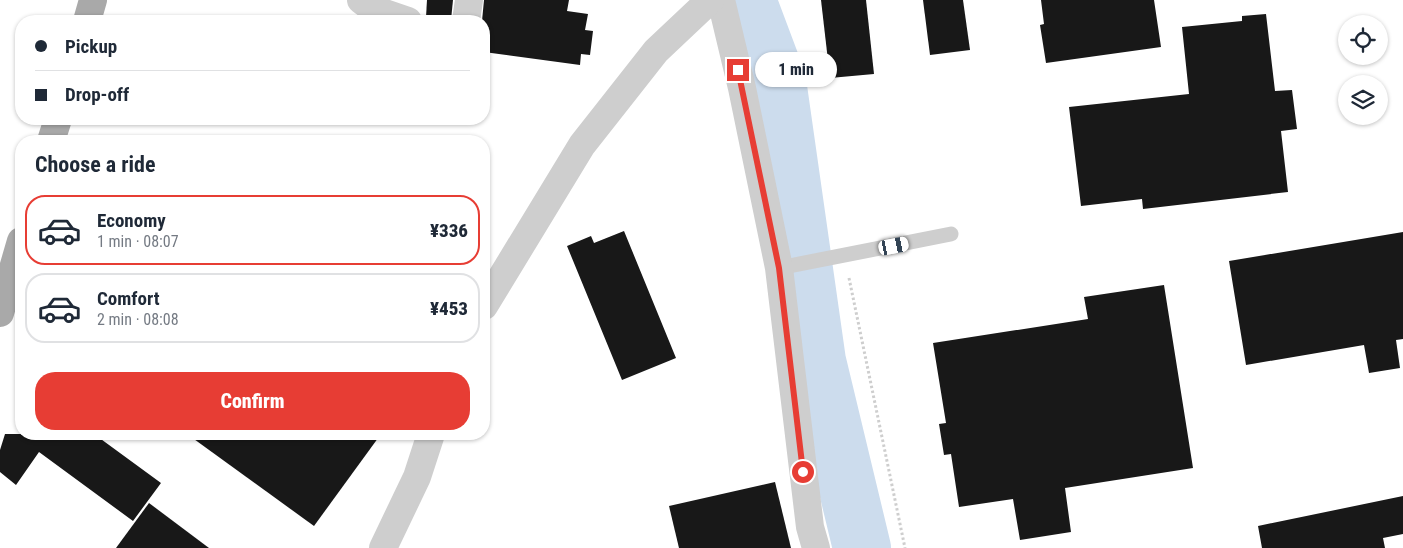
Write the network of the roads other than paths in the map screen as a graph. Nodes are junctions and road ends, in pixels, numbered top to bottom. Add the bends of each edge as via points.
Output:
1 (93, 0) edge
2 (361, 0) edge
3 (469, 0) edge
4 (710, 0) edge
5 (721, 0) edge
6 (89, 15) edge
7 (390, 15) edge
8 (467, 15) edge
9 (951, 234) dead end
10 (15, 262) edge
11 (779, 268) junction
12 (490, 296) edge
13 (0, 313) edge
14 (429, 440) edge
15 (383, 548) edge
16 (816, 548) edge

1 - 6 main road
2 - 7 street via 373,9
3 - 8 street
4 - 12 street via 656,51 582,145
5 - 11 street
9 - 11 lane
10 - 13 main road
11 - 16 street via 810,527
14 - 15 street via 417,477

